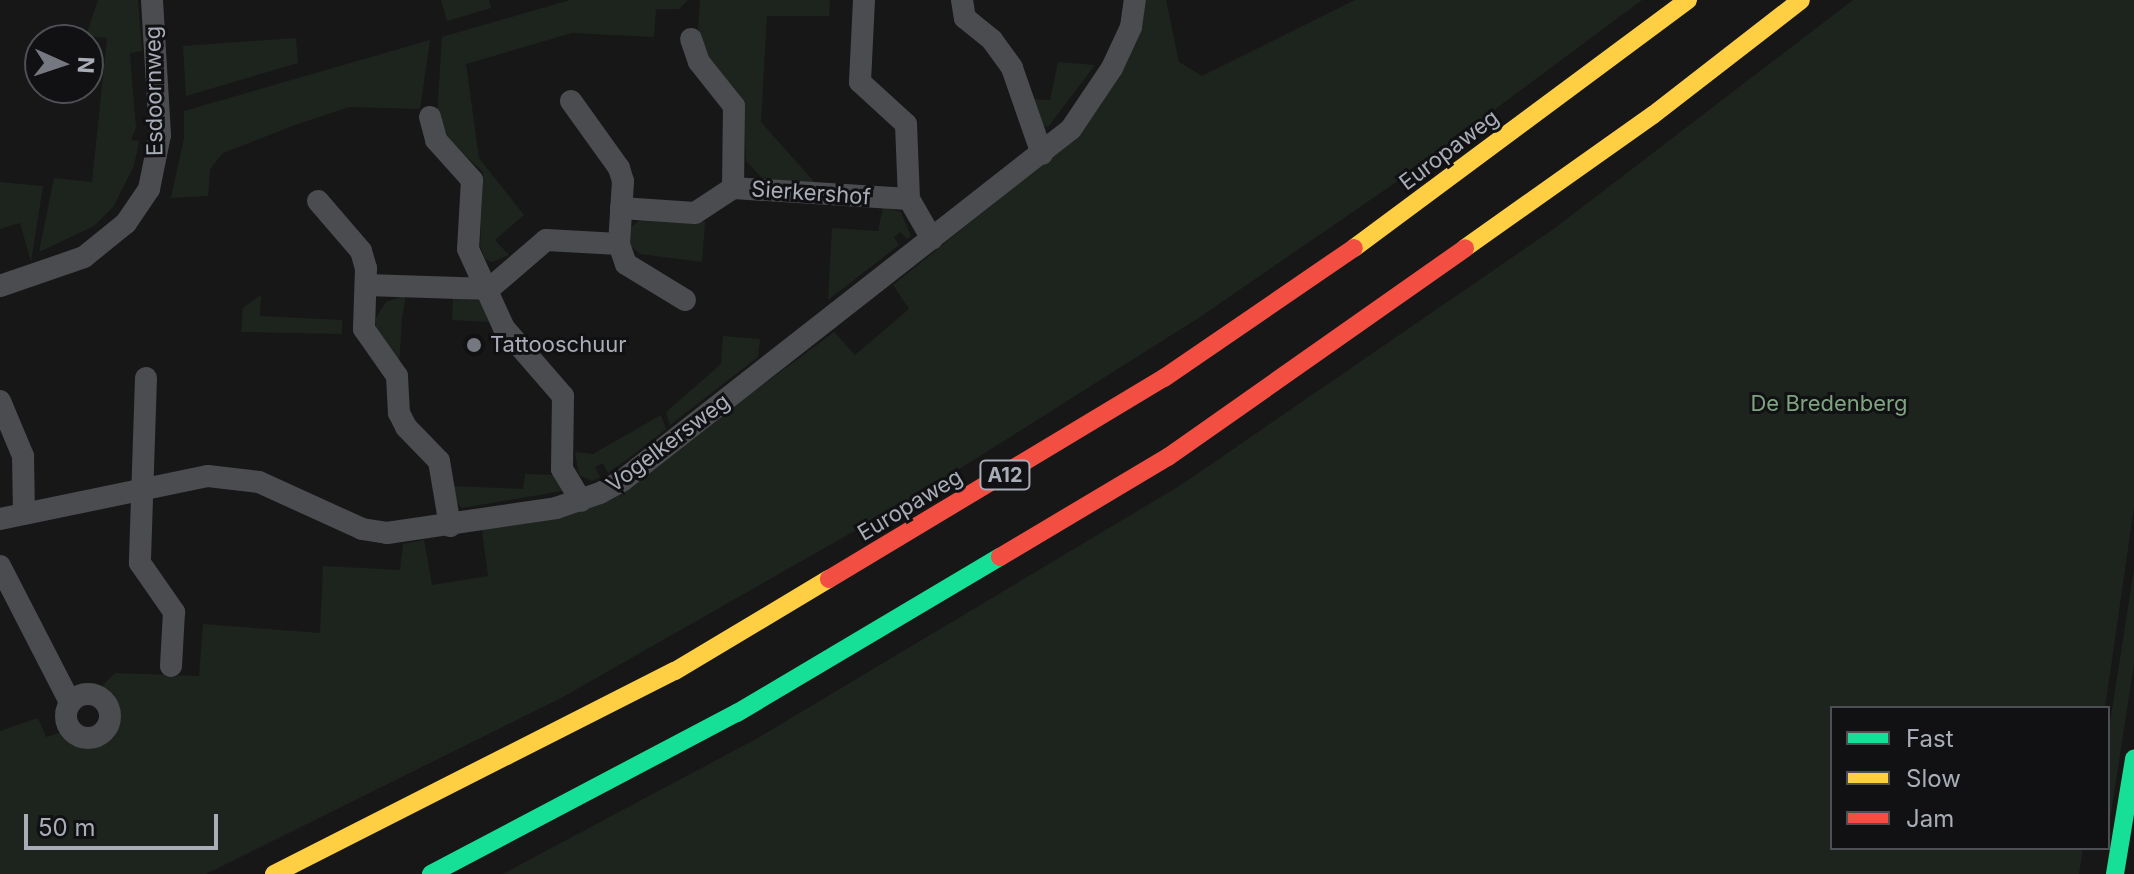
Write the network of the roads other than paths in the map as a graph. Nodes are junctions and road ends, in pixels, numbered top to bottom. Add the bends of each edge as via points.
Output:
1 (152, 0) edge
2 (864, 0) edge
3 (962, 0) edge
4 (1135, 0) edge
5 (1688, 0) edge
6 (1801, 0) edge
7 (691, 39) dead end
8 (571, 101) dead end
9 (430, 117) dead end
10 (1042, 154) junction
11 (733, 188) junction
12 (909, 199) junction
13 (318, 201) dead end
14 (621, 208) junction
15 (932, 239) junction
16 (619, 244) junction
17 (366, 285) junction
18 (0, 286) edge
19 (489, 289) junction
20 (685, 300) dead end
21 (146, 378) dead end
22 (0, 401) edge
23 (142, 486) junction
24 (581, 501) junction
25 (24, 512) junction
26 (0, 519) edge
27 (450, 526) junction
28 (0, 566) edge
29 (171, 666) dead end
30 (70, 702) dead end
31 (2134, 759) edge
32 (274, 874) edge
33 (431, 874) edge
34 (2115, 874) edge

1 - 18 street, Esdoornweg via 160,135 149,189 126,223 84,257
2 - 12 street via 860,82 906,124
3 - 10 street via 965,18 992,40 1012,68
4 - 10 street, Vogelkersweg via 1127,37 1088,107
5 - 32 main road, Europaweg / A12 via 1424,200 1164,378 688,663
6 - 33 main road via 1641,124 1168,457 737,713
7 - 11 street, Sierkershof via 699,62 734,106
8 - 14 street via 619,168
9 - 19 street via 436,140 472,180 468,249
10 - 15 street, Vogelkersweg
11 - 12 street, Sierkershof
11 - 14 street via 695,213
12 - 15 street
13 - 17 street via 361,251
14 - 16 street
15 - 24 street, Vogelkersweg via 623,480
16 - 19 street via 546,240
16 - 20 street via 626,264
17 - 19 street
17 - 27 street via 364,329 397,376 399,413 406,427 439,461
19 - 24 street via 504,328 563,396 562,469
21 - 23 street
22 - 25 street via 23,456
23 - 25 street, Vogelkersweg
23 - 27 street, Vogelkersweg via 231,476 259,482 362,529 409,533
23 - 29 street via 140,563 174,612
24 - 27 street, Vogelkersweg
25 - 26 street, Vogelkersweg
28 - 30 street
31 - 34 main road

